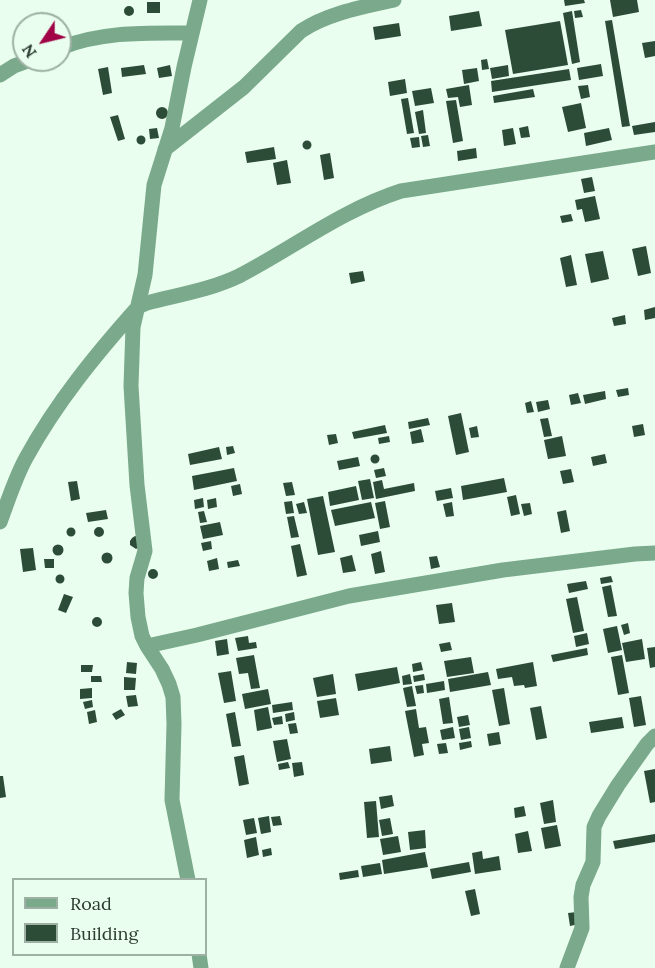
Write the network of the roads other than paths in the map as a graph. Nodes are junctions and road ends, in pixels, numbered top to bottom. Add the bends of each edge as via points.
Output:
1 (200, 0) edge
2 (394, 0) edge
3 (192, 33) junction
4 (72, 45) edge
5 (165, 149) junction
6 (655, 152) edge
7 (138, 307) junction
8 (0, 522) edge
9 (655, 553) edge
10 (147, 646) junction
11 (655, 736) edge
12 (188, 878) edge
13 (567, 968) edge

1 - 3 street
2 - 5 street via 328,17 301,31 244,87
3 - 4 street via 126,33
3 - 5 street
5 - 7 street via 154,185
6 - 7 street via 401,191 376,199 316,230 236,277
7 - 8 street via 76,380 51,418 25,459
7 - 10 street via 133,327 131,386 145,550 136,593
9 - 10 street via 503,570 349,596
10 - 12 street via 162,669 173,698 172,800
11 - 13 street via 618,785 594,826 593,862 581,897 582,928

